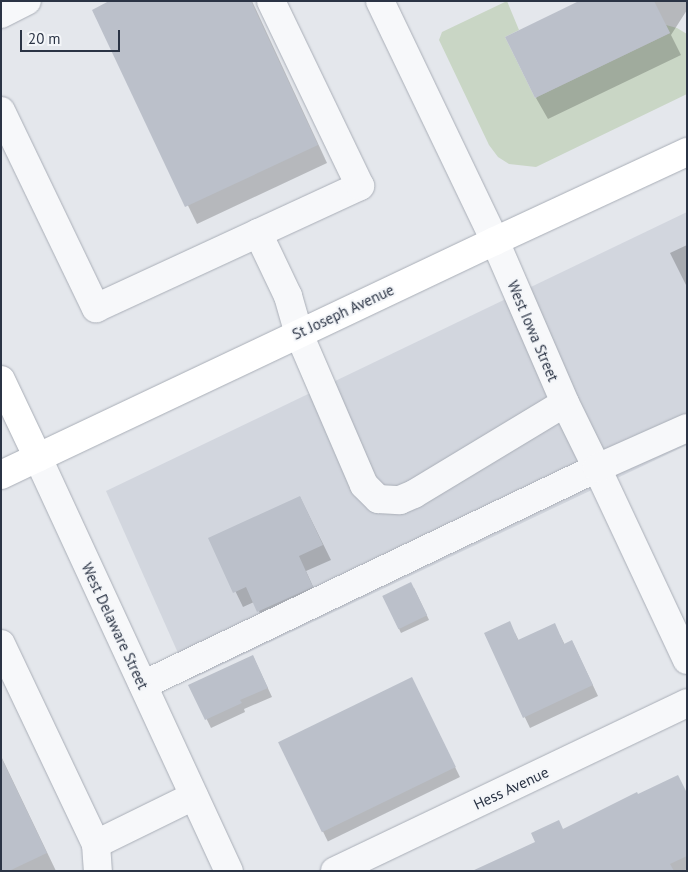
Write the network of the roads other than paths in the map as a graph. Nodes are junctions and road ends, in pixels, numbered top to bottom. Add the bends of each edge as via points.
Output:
1 (27, 1) edge
2 (271, 1) edge
3 (387, 4) edge
4 (1, 14) edge
5 (1, 111) edge
6 (687, 152) edge
7 (258, 233) junction
8 (495, 241) junction
9 (299, 334) junction
10 (1, 380) edge
11 (565, 403) junction
12 (687, 428) edge
13 (38, 458) junction
14 (597, 468) junction
15 (1, 475) edge
16 (1, 644) edge
17 (687, 660) edge
18 (143, 686) junction
19 (687, 703) edge
20 (194, 796) junction
21 (97, 858) edge
22 (229, 871) edge
23 (335, 871) edge

1 - 4 street
2 - 7 street via 360,186
3 - 8 street, West Iowa Street
5 - 7 street via 96,308
6 - 8 main road, St Joseph Avenue
7 - 9 street via 288,296
8 - 9 main road, St Joseph Avenue
8 - 11 street, West Iowa Street
9 - 11 street via 364,485 378,499 400,500 414,494
9 - 13 main road, St Joseph Avenue
10 - 13 main road, West Delaware Street
11 - 14 street, West Iowa Street
12 - 14 street
13 - 15 main road, St Joseph Avenue
13 - 18 street, West Delaware Street
14 - 17 street, West Iowa Street
14 - 18 street
16 - 21 street
18 - 20 street, West Delaware Street
19 - 23 street, Hess Avenue
20 - 21 street
20 - 22 street, West Delaware Street

